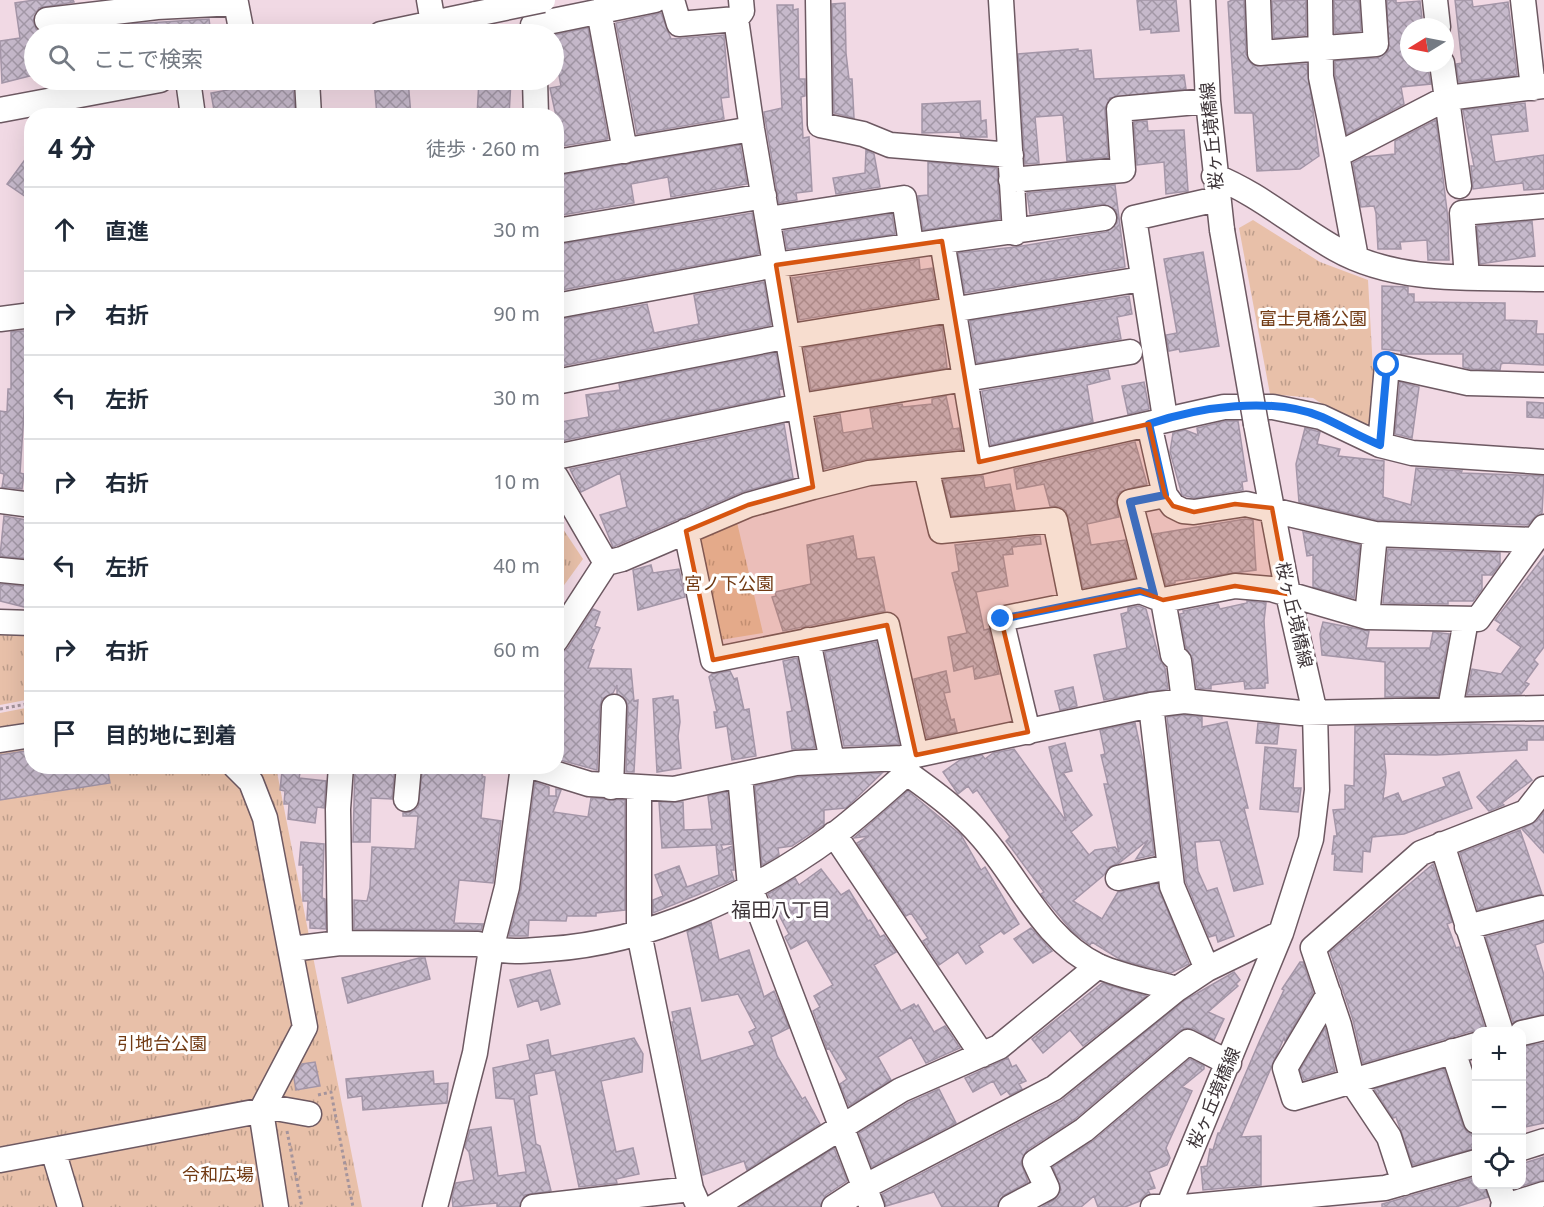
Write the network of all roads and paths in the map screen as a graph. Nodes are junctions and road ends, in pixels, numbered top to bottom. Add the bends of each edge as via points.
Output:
1 (535, 0) edge
2 (543, 0) edge
3 (655, 0) edge
4 (672, 0) edge
5 (818, 0) edge
6 (1001, 0) edge
7 (1203, 0) edge
8 (1258, 0) edge
9 (1320, 0) edge
10 (1373, 0) edge
11 (1435, 0) edge
12 (1523, 0) edge
13 (739, 10) edge
14 (431, 11) edge
15 (599, 11) junction
16 (47, 18) edge
17 (1437, 18) edge
18 (240, 24) edge
19 (403, 24) edge
20 (533, 24) edge
21 (554, 24) edge
22 (1322, 49) junction
23 (1443, 72) edge
24 (1538, 87) edge
25 (55, 90) edge
26 (189, 90) edge
27 (308, 90) edge
28 (535, 90) edge
29 (1447, 98) junction
30 (1208, 101) junction
31 (192, 108) edge
32 (309, 108) edge
33 (536, 108) edge
34 (0, 110) edge
35 (752, 129) junction
36 (625, 151) junction
37 (1011, 155) junction
38 (1337, 155) junction
39 (564, 161) edge
40 (1011, 180) junction
41 (1459, 186) dead end
42 (1216, 187) junction
43 (1544, 206) edge
44 (766, 207) junction
45 (1104, 218) dead end
46 (564, 230) edge
47 (1015, 233) junction
48 (942, 241) junction
49 (911, 244) junction
50 (1356, 258) junction
51 (776, 265) junction
52 (1467, 276) junction
53 (1142, 279) junction
54 (1544, 279) edge
55 (564, 305) edge
56 (953, 312) junction
57 (24, 316) edge
58 (0, 319) edge
59 (788, 337) junction
60 (1130, 352) dead end
61 (965, 379) junction
62 (564, 380) edge
63 (1544, 385) edge
64 (800, 406) junction
65 (1157, 421) junction
66 (1380, 445) junction
67 (564, 456) edge
68 (979, 462) junction
69 (1544, 462) edge
70 (926, 468) junction
71 (813, 487) junction
72 (1165, 495) junction
73 (0, 501) edge
74 (24, 503) edge
75 (1272, 508) junction
76 (565, 512) edge
77 (686, 531) junction
78 (1375, 534) junction
79 (1540, 534) edge
80 (606, 563) junction
81 (0, 570) edge
82 (24, 572) edge
83 (1288, 594) junction
84 (1159, 598) junction
85 (1072, 603) junction
86 (1367, 617) junction
87 (1466, 620) junction
88 (0, 622) edge
89 (24, 623) edge
90 (564, 625) edge
91 (808, 640) junction
92 (1184, 701) junction
93 (24, 704) edge
94 (1151, 705) junction
95 (614, 707) dead end
96 (1544, 708) edge
97 (0, 709) edge
98 (1450, 709) junction
99 (1315, 712) junction
100 (1028, 732) junction
101 (24, 736) edge
102 (0, 740) edge
103 (832, 761) junction
104 (908, 762) junction
105 (243, 774) edge
106 (340, 774) edge
107 (408, 774) edge
108 (522, 774) edge
109 (557, 774) edge
110 (740, 776) junction
111 (611, 787) junction
112 (639, 789) junction
113 (1543, 793) edge
114 (406, 799) dead end
115 (834, 834) junction
116 (1442, 844) junction
117 (1168, 867) junction
118 (1118, 878) dead end
119 (750, 887) junction
120 (1541, 908) dead end
121 (1467, 927) junction
122 (639, 933) junction
123 (1281, 933) junction
124 (340, 943) junction
125 (291, 949) junction
126 (491, 949) junction
127 (1098, 966) junction
128 (1207, 969) junction
129 (1177, 989) junction
130 (1329, 994) junction
131 (1499, 1027) edge
132 (1544, 1028) edge
133 (1526, 1033) edge
134 (1472, 1046) edge
135 (1453, 1051) junction
136 (982, 1055) junction
137 (1229, 1063) junction
138 (1353, 1083) junction
139 (310, 1105) joint
140 (1472, 1109) edge
141 (272, 1110) junction
142 (842, 1125) junction
143 (1544, 1141) edge
144 (1526, 1146) edge
145 (53, 1150) junction
146 (0, 1160) edge
147 (1472, 1163) edge
148 (1404, 1183) junction
149 (1544, 1194) edge
150 (869, 1197) edge
151 (695, 1198) edge
152 (1503, 1201) edge
153 (1280, 1203) edge
154 (70, 1207) edge
155 (276, 1207) edge
156 (302, 1207) edge
157 (353, 1207) edge
158 (435, 1207) edge
159 (533, 1207) edge
160 (714, 1207) edge
161 (834, 1207) edge
162 (1011, 1207) edge
163 (1152, 1207) edge
164 (1168, 1207) edge

1 - 20 street
2 - 14 street, bridge via 476,14
3 - 15 street
4 - 13 street via 679,24
5 - 37 street via 820,125 863,134 890,145
6 - 37 street
7 - 30 street, 桜ヶ丘境橋線
8 - 22 street via 1260,53
9 - 22 street
10 - 22 street via 1376,44
11 - 17 street
12 - 24 street
13 - 35 street
14 - 19 street
15 - 21 street
15 - 36 street
16 - 18 street via 236,3
22 - 38 street via 1321,77
23 - 29 street
24 - 29 street
25 - 34 street
26 - 31 street
27 - 32 street
28 - 33 street
29 - 38 street
29 - 41 street
30 - 40 street via 1119,109 1123,170
30 - 42 street, 桜ヶ丘境橋線
35 - 36 street
35 - 44 street
36 - 39 street
37 - 40 street
38 - 50 street
40 - 47 street
42 - 50 street via 1233,183
42 - 53 street via 1134,218
42 - 75 street, 桜ヶ丘境橋線, bridge
43 - 52 street via 1462,213
44 - 46 street
44 - 49 street via 904,198
44 - 51 street
45 - 47 street
47 - 48 street
48 - 49 street
48 - 56 street
49 - 51 street
50 - 52 street via 1407,274
51 - 55 street
51 - 59 street
52 - 54 street
53 - 56 street
53 - 65 street
56 - 59 street
56 - 61 street
57 - 58 street
59 - 62 street
59 - 64 street
60 - 61 street
61 - 64 street
61 - 68 street
63 - 66 street via 1468,383 1387,365
64 - 67 street
64 - 71 street
65 - 66 street via 1244,405 1289,409 1321,417
65 - 68 street
65 - 72 street
66 - 69 street via 1423,454
68 - 70 street
70 - 71 street via 869,473
70 - 85 street via 941,531 1055,520
71 - 77 street via 748,505
72 - 75 street via 1184,512 1235,504
72 - 84 street via 1130,502
73 - 74 street
75 - 78 street
75 - 83 street, 桜ヶ丘境橋線
76 - 80 street
77 - 80 street
77 - 91 street via 713,660
78 - 79 street
78 - 86 street
79 - 87 street via 1478,620
80 - 90 street
81 - 82 street
83 - 84 street via 1235,586
83 - 86 street
83 - 99 street, 桜ヶ丘境橋線
84 - 85 street via 1140,591
84 - 92 street via 1173,655 1179,661
85 - 100 street via 1001,619
86 - 87 street
87 - 98 street
88 - 89 street
91 - 103 street
91 - 104 street via 887,625
92 - 94 street
92 - 99 street
93 - 97 path
94 - 100 street
94 - 117 street
95 - 111 street
96 - 98 street
98 - 99 street
99 - 123 street, 桜ヶ丘境橋線 via 1317,790 1311,839
100 - 104 street
101 - 102 street
103 - 104 street
103 - 110 street via 796,763
104 - 115 street
104 - 127 street via 986,840 1065,944
105 - 125 street via 251,782 265,818
106 - 124 street
107 - 114 street
108 - 126 street via 507,887
109 - 111 street
110 - 112 street via 674,789
110 - 119 street
111 - 112 street
112 - 122 street
113 - 116 street via 1526,812
115 - 119 street
115 - 136 street
116 - 121 street
116 - 130 street via 1421,853 1313,948
117 - 118 street
117 - 128 street via 1172,886
119 - 122 street
119 - 142 street
120 - 121 street
121 - 131 street
122 - 126 street via 577,947 499,952
122 - 151 street
123 - 128 street
123 - 137 street, 桜ヶ丘境橋線
124 - 125 street
124 - 126 street via 478,944
125 - 141 street via 305,1027
126 - 158 street via 475,1053
127 - 129 street
127 - 136 street via 999,1047
128 - 129 street
129 - 150 street via 1054,1088
130 - 138 street
130 - 138 street via 1285,1068 1294,1098
132 - 133 street
134 - 135 street
135 - 138 street
135 - 140 street
136 - 142 street via 901,1090
137 - 162 street via 1188,1042 1084,1130 1035,1162 1047,1188
137 - 164 street, 桜ヶ丘境橋線
138 - 148 street via 1389,1137
139 - 141 street
139 - 157 path via 331,1092
141 - 145 street
141 - 155 street
141 - 156 path
142 - 150 street
142 - 160 street
143 - 144 street
145 - 146 street
145 - 154 street
147 - 148 street
148 - 153 street
149 - 152 street
150 - 161 street
151 - 159 street
153 - 164 street
163 - 164 street

